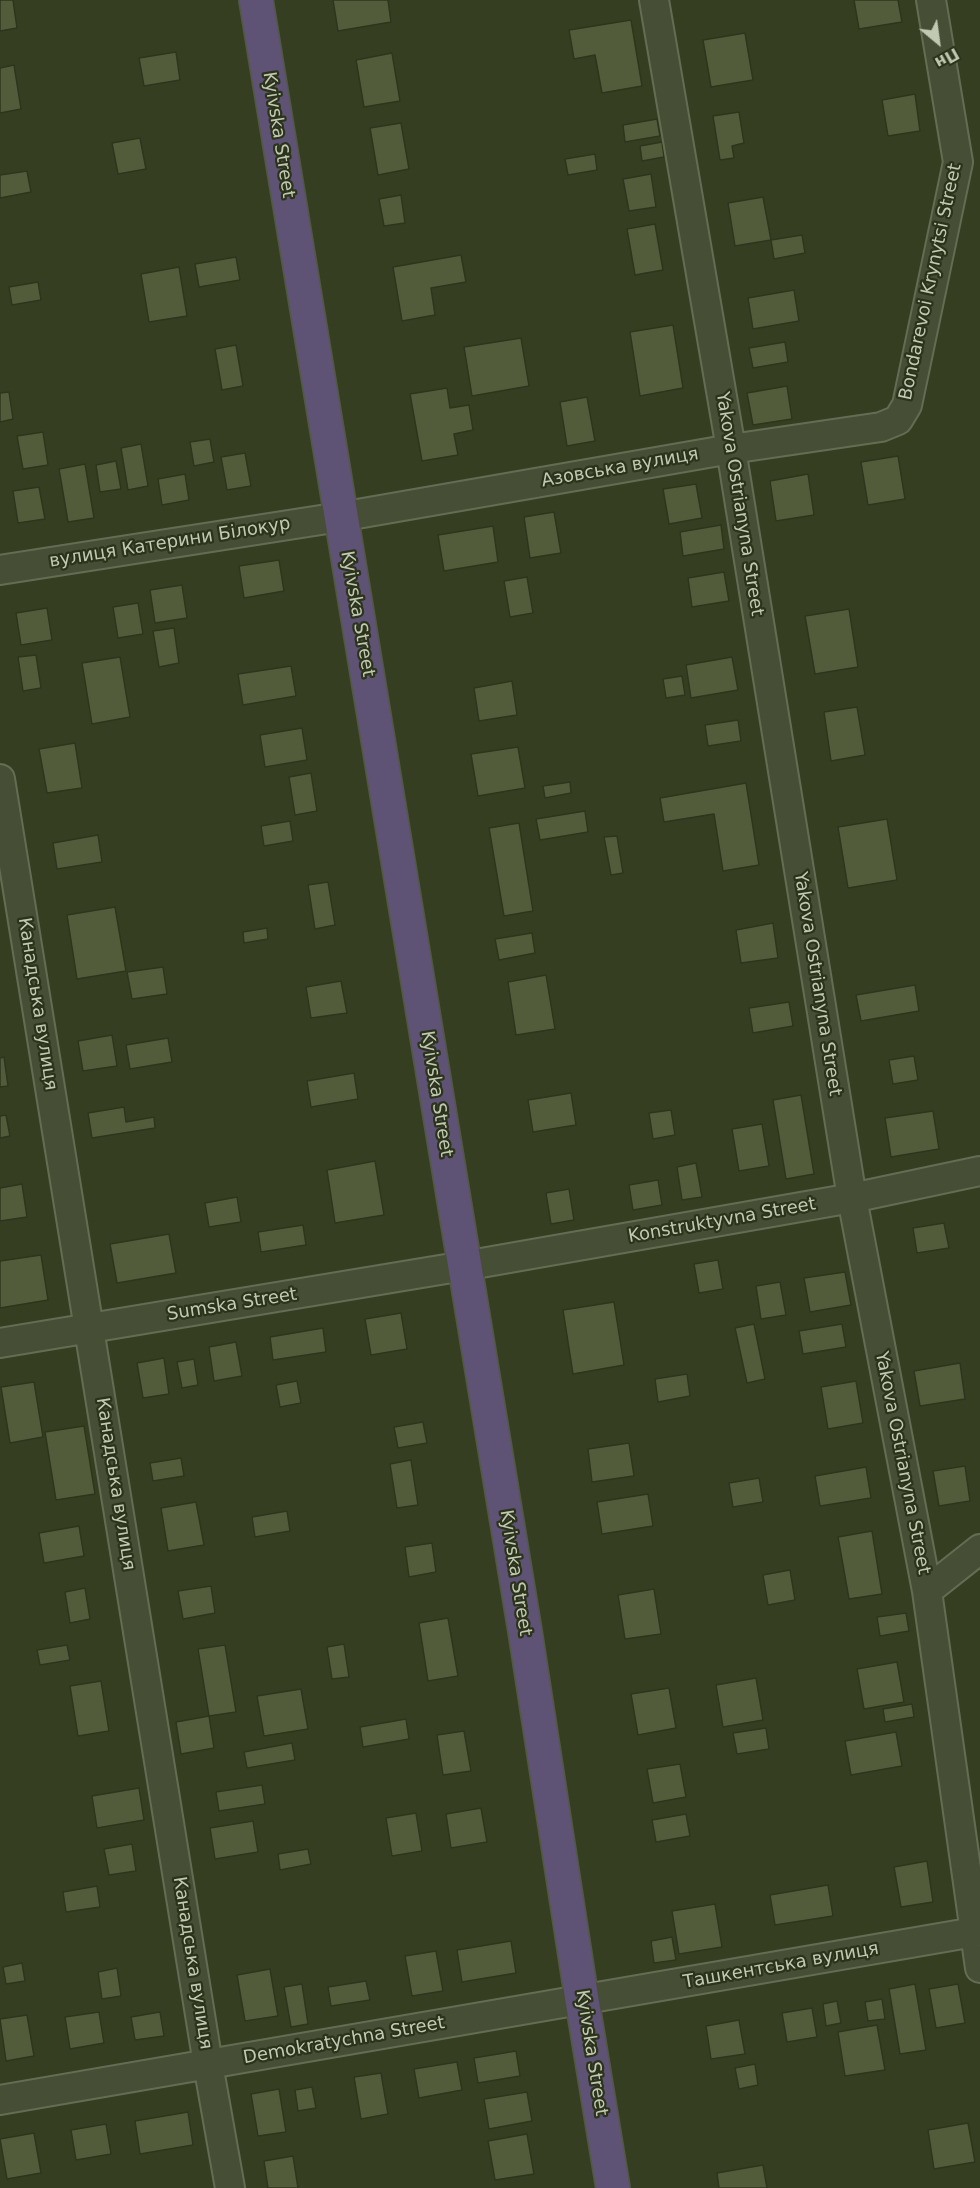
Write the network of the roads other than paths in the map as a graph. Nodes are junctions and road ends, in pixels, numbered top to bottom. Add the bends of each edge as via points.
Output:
1 (256, 0) edge
2 (654, 0) edge
3 (931, 0) edge
4 (898, 420) joint
5 (731, 449) junction
6 (340, 517) junction
7 (0, 570) edge
8 (0, 779) edge
9 (980, 1172) edge
10 (852, 1198) junction
11 (464, 1266) junction
12 (90, 1328) junction
13 (0, 1343) edge
14 (980, 1550) edge
15 (927, 1591) junction
16 (977, 1932) edge
17 (980, 1968) edge
18 (582, 2000) junction
19 (208, 2064) junction
20 (0, 2100) edge
21 (230, 2188) edge
22 (613, 2188) edge

1 - 6 highway, Kyivska Street
2 - 5 street, Yakova Ostrianyna Street
3 - 4 street, Bondarevoi Krynytsi Street via 958,162 907,405
4 - 5 street, Азовська вулиця via 881,428
5 - 6 street, Азовська вулиця
5 - 10 street, Yakova Ostrianyna Street
6 - 7 street, вулиця Катерини Білокур
6 - 11 highway, Kyivska Street
8 - 12 street, Канадська вулиця
9 - 10 street, Konstruktyvna Street
10 - 11 street, Konstruktyvna Street
10 - 15 street, Yakova Ostrianyna Street
11 - 12 street, Sumska Street
11 - 18 highway, Kyivska Street
12 - 13 street, Sumska Street
12 - 19 street, Канадська вулиця
14 - 15 street
15 - 16 street, Yakova Ostrianyna Street
16 - 17 street, Yakova Ostrianyna Street
16 - 18 street, Ташкентська вулиця
18 - 19 street, Demokratychna Street
18 - 22 highway, Kyivska Street
19 - 20 street, Demokratychna Street
19 - 21 street, Канадська вулиця

